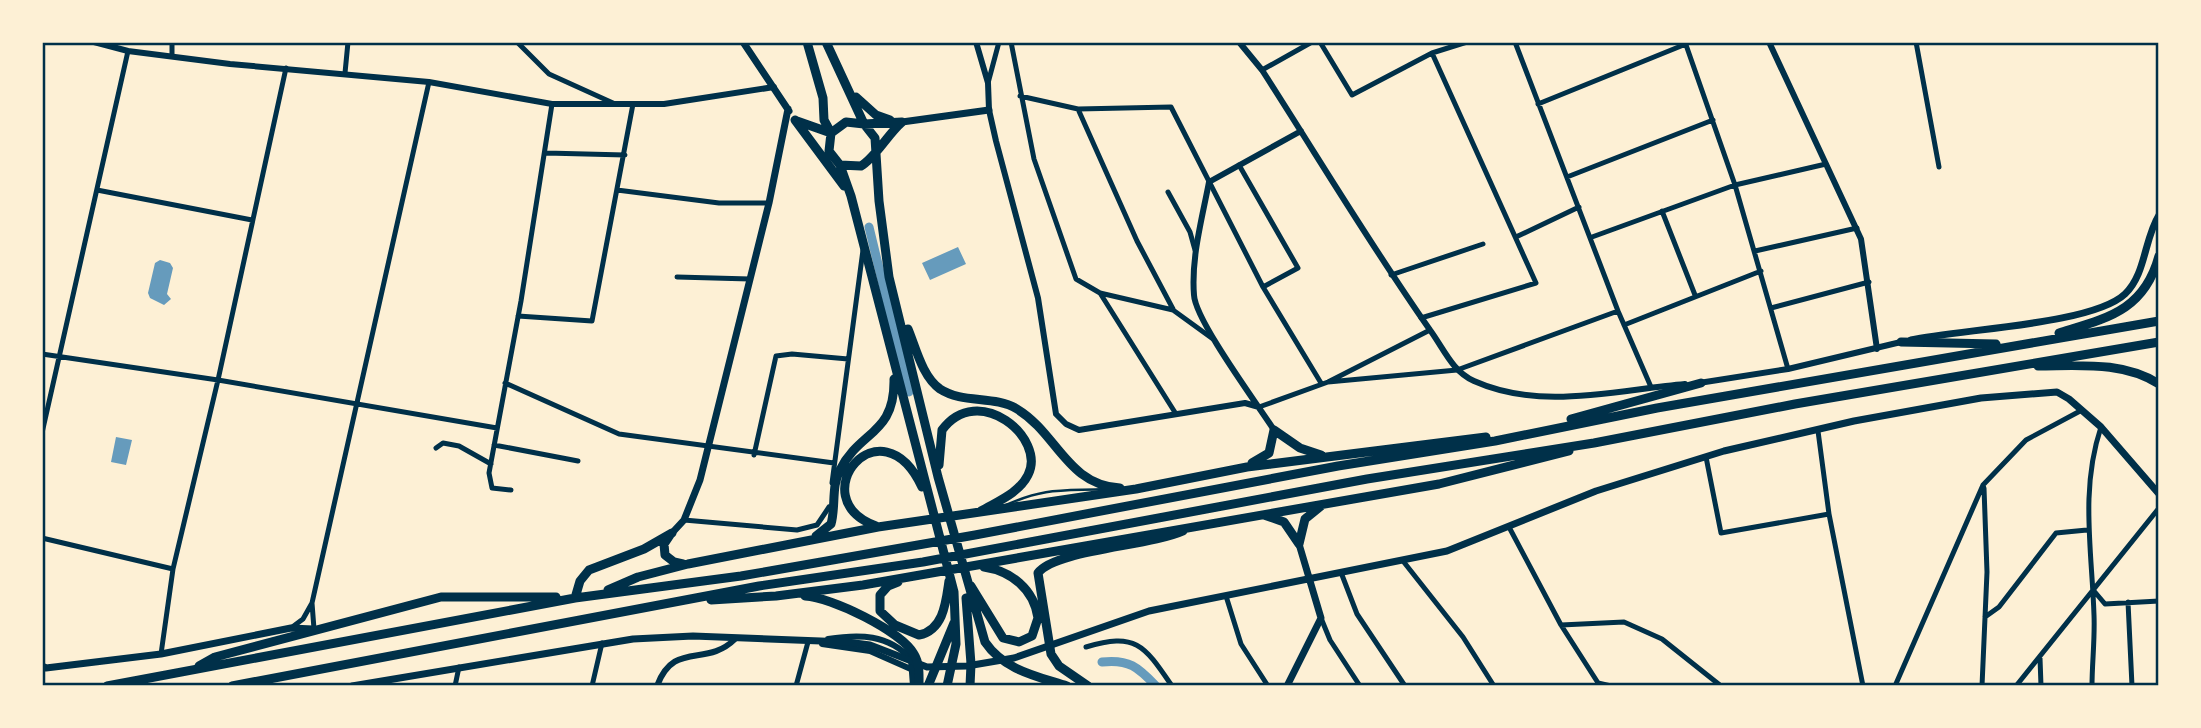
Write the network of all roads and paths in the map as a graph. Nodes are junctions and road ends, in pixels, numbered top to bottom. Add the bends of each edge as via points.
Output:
1 (94, 42) edge
2 (172, 42) edge
3 (348, 42) edge
4 (517, 42) edge
5 (743, 42) edge
6 (807, 42) edge
7 (826, 42) edge
8 (976, 42) edge
9 (999, 42) edge
10 (1011, 42) edge
11 (1239, 42) edge
12 (1312, 42) edge
13 (1320, 42) edge
14 (1467, 42) edge
15 (1515, 42) edge
16 (1769, 42) edge
17 (1916, 42) edge
18 (1685, 43) edge
19 (128, 51) junction
20 (1432, 52) junction
21 (172, 56) junction
22 (286, 68) junction
23 (1262, 70) junction
24 (345, 74) junction
25 (843, 78) junction
26 (429, 82) junction
27 (988, 83) junction
28 (774, 87) junction
29 (1020, 96) junction
30 (613, 103) junction
31 (552, 104) junction
32 (633, 104) junction
33 (1538, 104) junction
34 (789, 109) junction
35 (1078, 109) junction
36 (989, 110) junction
37 (795, 120) junction
38 (1713, 120) junction
39 (902, 122) junction
40 (864, 124) junction
41 (1301, 131) junction
42 (831, 134) junction
43 (875, 150) junction
44 (546, 153) junction
45 (625, 155) junction
46 (1239, 164) junction
47 (1826, 164) junction
48 (840, 165) junction
49 (1939, 167) dead end
50 (1567, 177) junction
51 (1209, 182) junction
52 (1735, 185) junction
53 (97, 190) junction
54 (617, 190) junction
55 (1168, 192) dead end
56 (851, 196) junction
57 (769, 203) junction
58 (1579, 207) junction
59 (1662, 211) junction
60 (2159, 215) edge
61 (252, 220) junction
62 (1857, 228) junction
63 (1518, 236) junction
64 (1592, 237) junction
65 (864, 243) junction
66 (1483, 244) dead end
67 (1755, 251) junction
68 (1196, 253) junction
69 (2159, 256) edge
70 (1761, 271) junction
71 (1391, 275) junction
72 (677, 277) dead end
73 (750, 279) junction
74 (1869, 282) junction
75 (1264, 287) junction
76 (1100, 293) junction
77 (1695, 295) junction
78 (896, 300) junction
79 (1772, 308) junction
80 (1173, 310) junction
81 (1618, 311) junction
82 (518, 316) junction
83 (1421, 318) junction
84 (2159, 321) edge
85 (1624, 325) junction
86 (1430, 330) junction
87 (1214, 340) junction
88 (1901, 342) junction
89 (2034, 342) junction
90 (2159, 342) edge
91 (2015, 345) junction
92 (1877, 349) junction
93 (42, 354) edge
94 (60, 357) junction
95 (848, 359) junction
96 (894, 366) junction
97 (2012, 366) junction
98 (1788, 369) junction
99 (1457, 370) junction
100 (218, 380) junction
101 (1325, 382) junction
102 (505, 383) junction
103 (1701, 383) junction
104 (2159, 384) edge
105 (1651, 387) junction
106 (359, 403) junction
107 (1259, 407) junction
108 (2082, 410) junction
109 (1175, 414) junction
110 (2101, 427) junction
111 (497, 428) junction
112 (1274, 430) junction
113 (1818, 431) junction
114 (42, 433) edge
115 (1521, 433) junction
116 (1594, 443) junction
117 (494, 445) junction
118 (436, 448) dead end
119 (708, 449) junction
120 (754, 455) junction
121 (1330, 456) junction
122 (1706, 457) junction
123 (578, 461) dead end
124 (834, 463) junction
125 (491, 464) junction
126 (1247, 467) junction
127 (938, 477) junction
128 (1983, 485) junction
129 (1136, 489) junction
130 (511, 491) dead end
131 (2159, 494) edge
132 (1329, 502) junction
133 (931, 505) junction
134 (2159, 508) edge
135 (1259, 514) junction
136 (1829, 514) junction
137 (975, 515) junction
138 (684, 520) junction
139 (1196, 524) junction
140 (878, 527) junction
141 (1508, 527) junction
142 (2087, 530) junction
143 (672, 533) junction
144 (42, 538) edge
145 (812, 539) junction
146 (1299, 544) junction
147 (1403, 561) junction
148 (688, 564) junction
149 (974, 566) junction
150 (173, 569) junction
151 (921, 575) junction
152 (1342, 575) junction
153 (950, 576) junction
154 (965, 576) junction
155 (1309, 580) junction
156 (2092, 588) junction
157 (597, 594) junction
158 (776, 596) junction
159 (1226, 596) junction
160 (575, 598) junction
161 (676, 601) junction
162 (2159, 601) edge
163 (312, 603) junction
164 (2128, 603) junction
165 (1985, 617) junction
166 (956, 618) junction
167 (1321, 618) junction
168 (1561, 625) junction
169 (291, 628) junction
170 (314, 629) junction
171 (734, 639) junction
172 (808, 642) junction
173 (602, 643) junction
174 (1086, 647) dead end
175 (161, 654) junction
176 (2040, 657) junction
177 (42, 666) edge
178 (459, 667) junction
179 (913, 670) junction
180 (191, 671) junction
181 (1599, 685) edge
182 (107, 686) edge
183 (232, 686) edge
184 (352, 686) edge
185 (455, 686) edge
186 (592, 686) edge
187 (657, 686) edge
188 (796, 686) edge
189 (913, 686) edge
190 (919, 686) edge
191 (928, 686) edge
192 (947, 686) edge
193 (970, 686) edge
194 (1067, 686) edge
195 (1088, 686) edge
196 (1172, 686) edge
197 (1268, 686) edge
198 (1287, 686) edge
199 (1360, 686) edge
200 (1405, 686) edge
201 (1494, 686) edge
202 (1611, 686) edge
203 (1721, 686) edge
204 (1863, 686) edge
205 (1895, 686) edge
206 (1982, 686) edge
207 (2016, 686) edge
208 (2041, 686) edge
209 (2092, 686) edge
210 (2132, 686) edge

1 - 19 street
2 - 21 street
3 - 24 street
4 - 30 street via 549,74
5 - 28 main road
6 - 42 highway
7 - 25 highway
8 - 27 street
9 - 27 street
10 - 29 street
11 - 23 street
12 - 23 street
13 - 20 street via 1352,95
14 - 20 street
15 - 33 street
16 - 47 street
17 - 49 street
18 - 33 street
18 - 38 street
19 - 21 street
19 - 53 street
20 - 63 street
21 - 22 street
22 - 24 street
22 - 61 street
23 - 41 street
24 - 26 street
25 - 39 highway via 861,104 876,115
25 - 40 highway
26 - 31 street
26 - 106 street
27 - 36 street
28 - 32 street via 664,104
28 - 34 main road
29 - 35 street
29 - 76 street via 1034,159 1068,265 1076,279
30 - 31 street
30 - 32 street
31 - 44 street
32 - 45 street
33 - 50 street
34 - 37 main road
34 - 57 main road
35 - 51 street via 1171,107
35 - 80 street
36 - 39 main road
36 - 109 street via 1038,298 1056,414 1079,430
37 - 42 highway
37 - 56 highway
38 - 50 street
38 - 52 street
39 - 40 highway
39 - 43 highway
40 - 42 highway via 846,121
40 - 43 highway via 873,132
41 - 46 street
41 - 71 street
42 - 48 highway via 830,151
43 - 48 highway via 861,166
43 - 78 highway via 884,250
44 - 45 street
44 - 82 street
45 - 54 street
46 - 51 street
46 - 75 street via 1298,268
47 - 52 street
47 - 62 street
48 - 56 highway
50 - 58 street
51 - 68 street
51 - 75 street
52 - 59 street
52 - 67 street
53 - 61 street
53 - 94 street
54 - 57 street via 719,203
54 - 82 street via 592,321
55 - 68 street
56 - 65 highway
57 - 73 main road
58 - 63 street
58 - 64 street
59 - 64 street
59 - 77 street
60 - 88 main road via 2132,284 2113,301 2058,317
61 - 100 street
62 - 67 street
62 - 74 street
63 - 83 street via 1536,283
64 - 81 street
65 - 95 street
65 - 96 highway
66 - 71 street
67 - 70 street
68 - 87 street via 1193,298
69 - 89 highway via 2147,286 2117,314
70 - 77 street
70 - 79 street
71 - 83 street
72 - 73 street
73 - 119 main road
74 - 79 street
74 - 92 street
75 - 101 street
76 - 80 street
76 - 109 street
77 - 85 street
78 - 127 highway
78 - 129 highway via 925,372 940,388 955,396 992,400 1019,410 1077,473 1110,487
79 - 98 street
80 - 87 street
81 - 85 street
81 - 99 street
82 - 102 street
83 - 86 street
84 - 89 highway
85 - 105 street
86 - 99 street
86 - 101 street
87 - 107 street
88 - 91 highway
88 - 92 street
89 - 91 highway
90 - 97 highway
91 - 115 highway
92 - 98 street
93 - 94 street
94 - 100 street
94 - 114 street
95 - 120 street via 776,356
95 - 124 street
96 - 133 highway
96 - 145 highway via 891,410 838,472 831,524
97 - 104 highway via 2116,368
97 - 116 highway
98 - 103 street
99 - 101 street
99 - 105 street via 1475,382 1543,397 1567,399
100 - 106 street
100 - 150 street
101 - 107 street
102 - 111 street
102 - 119 street via 612,432
103 - 105 street
103 - 115 highway
106 - 111 street
106 - 163 street
107 - 109 street via 1245,403
107 - 112 street
108 - 110 main road
108 - 113 main road via 2057,392 2027,394 1915,409
108 - 128 street via 2026,440
110 - 131 main road
110 - 142 street via 2091,459
111 - 117 street
112 - 121 highway via 1300,448
112 - 126 highway via 1269,453
113 - 122 main road
113 - 136 street
115 - 121 highway
115 - 157 highway via 741,576
116 - 132 highway via 1439,484
116 - 161 highway
117 - 123 street
117 - 125 street
118 - 125 street via 454,444
119 - 120 street
119 - 138 main road
120 - 124 street
121 - 126 highway
122 - 136 street via 1721,533
122 - 141 main road via 1607,486
124 - 138 street via 829,511 811,528
125 - 130 street via 489,485
126 - 129 highway
127 - 137 highway via 939,438 956,415 983,411 1016,429 1029,447 1029,473 1016,491
127 - 154 highway
128 - 165 street
128 - 205 street
129 - 137 highway
132 - 135 highway
132 - 146 highway via 1305,519
133 - 140 highway via 912,471 895,454 874,450 863,455 845,480 845,498 853,514
133 - 153 highway
134 - 156 street
135 - 139 highway
135 - 146 highway via 1284,522
136 - 204 street
137 - 140 highway
138 - 143 main road
139 - 149 highway
139 - 195 highway via 1142,544 1061,559 1038,573 1051,654 1059,666
140 - 145 highway
141 - 147 main road via 1447,551
141 - 168 street
142 - 156 street
142 - 165 street via 2056,533 1999,607
143 - 148 highway via 664,544 665,555
143 - 160 highway via 644,550 589,570
144 - 150 street
145 - 148 highway
146 - 155 main road
147 - 152 main road
147 - 201 street via 1463,637
148 - 157 highway via 638,576
149 - 151 highway
149 - 154 highway via 1002,570 1022,585 1038,612 1032,636 1019,642 1003,638
150 - 175 street
151 - 153 highway via 888,586 878,600 887,620 914,634 926,634 937,623 945,609
151 - 158 highway
152 - 155 main road
152 - 200 street via 1357,614
153 - 166 highway
154 - 193 highway
154 - 194 highway via 979,628 991,650 1014,668
155 - 159 main road
155 - 167 main road
156 - 164 street via 2105,604
156 - 176 street
156 - 209 street
157 - 160 highway
158 - 161 highway
158 - 190 highway via 828,600 898,639 916,660
159 - 172 main road via 1149,611 1014,658 967,666 927,667 870,645
159 - 197 street via 1241,644
160 - 170 highway via 441,597
160 - 180 highway
161 - 183 highway
162 - 164 street
163 - 169 street
163 - 170 street
164 - 210 street
165 - 206 street
166 - 191 highway
166 - 192 highway
167 - 198 main road
167 - 199 street
168 - 181 street
168 - 203 street via 1624,622 1662,639
169 - 170 main road
169 - 175 main road
170 - 180 highway via 215,657
171 - 172 main road
171 - 173 main road via 693,636
171 - 187 street via 714,652 672,660
172 - 179 street via 870,651
172 - 179 street via 857,635 876,638 904,651
172 - 188 street
173 - 178 main road
173 - 186 street
174 - 196 street via 1114,638 1134,642
175 - 177 main road
176 - 207 street
176 - 208 street
178 - 184 main road
178 - 185 street
179 - 189 street
180 - 182 highway
181 - 202 street

